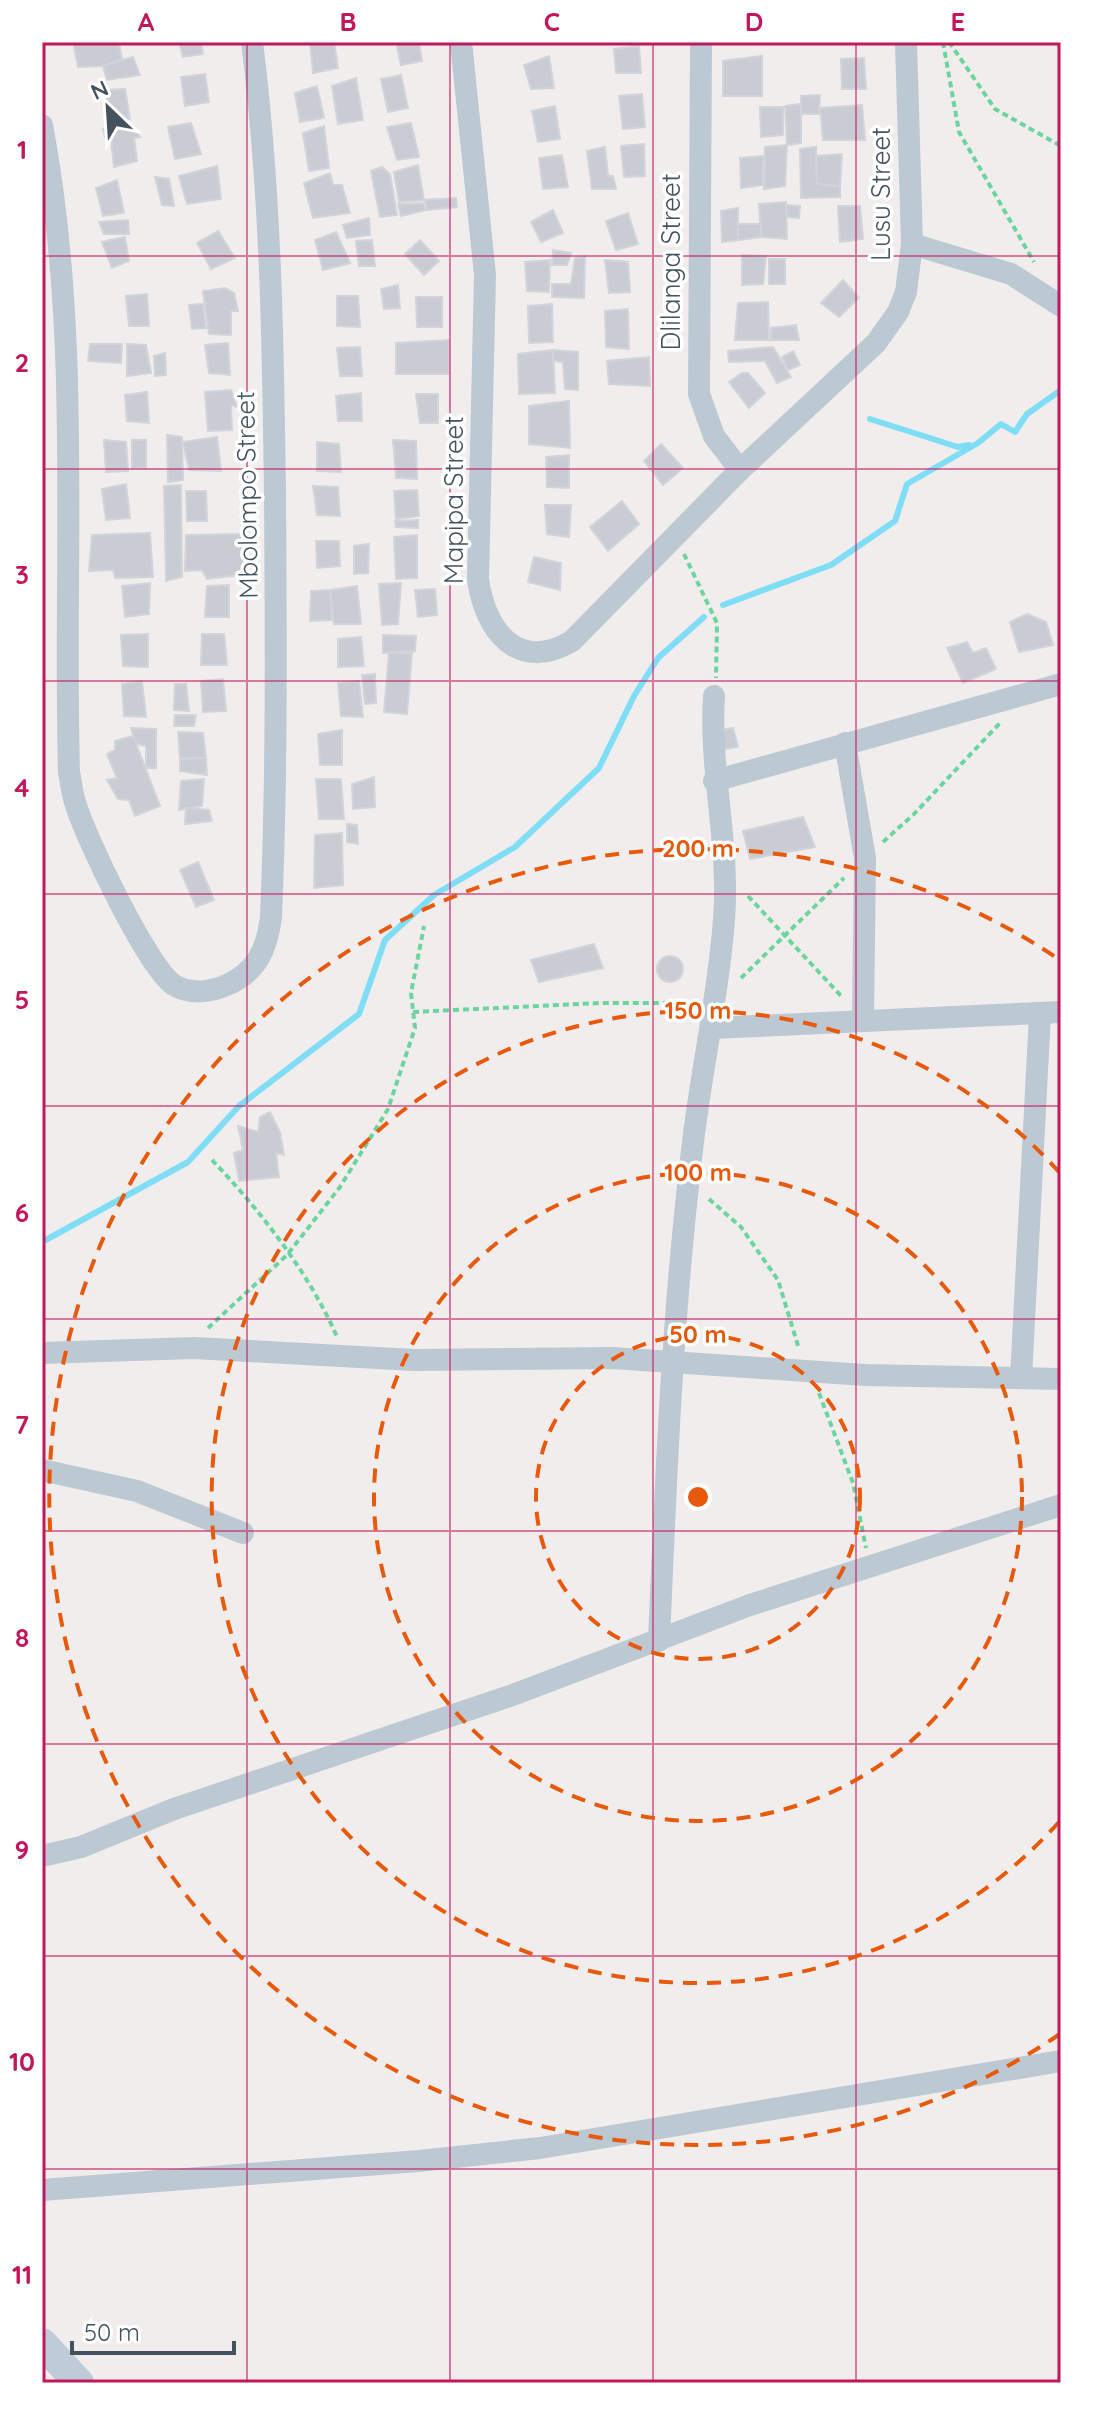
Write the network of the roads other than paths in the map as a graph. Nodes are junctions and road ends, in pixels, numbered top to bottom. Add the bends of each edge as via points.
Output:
1 (252, 42) edge
2 (461, 42) edge
3 (701, 42) edge
4 (906, 42) edge
5 (42, 125) edge
6 (912, 244) junction
7 (1059, 302) edge
8 (740, 470) junction
9 (1061, 684) edge
10 (714, 696) road end
11 (845, 743) junction
12 (714, 781) junction
13 (1050, 1013) edge
14 (863, 1019) junction
15 (712, 1028) junction
16 (42, 1353) edge
17 (671, 1364) junction
18 (1021, 1378) junction
19 (1061, 1379) edge
20 (42, 1470) edge
21 (1061, 1505) edge
22 (243, 1533) dead end
23 (659, 1641) junction
24 (42, 1856) edge
25 (1061, 2061) edge
26 (42, 2190) edge
27 (42, 2343) edge
28 (79, 2383) edge

1 - 5 street, Mbolompo Street via 272,259 273,888 267,948 255,966 209,991 188,991 163,976 75,803 69,772 64,352 56,199
2 - 8 street, Mapipa Street via 485,275 477,551 480,594 490,620 525,652 560,648 572,641
3 - 8 street, Dlilanga Street via 699,394 714,436
4 - 6 street, Lusu Street
6 - 7 street via 1011,274
6 - 8 street, Lusu Street via 906,292 876,343
9 - 11 street
10 - 12 street
11 - 12 street
11 - 14 street via 864,848
12 - 15 street via 727,874
13 - 14 street
13 - 18 street
14 - 15 street
15 - 17 street via 694,1133
16 - 17 street via 186,1348 414,1360 612,1358
17 - 18 street
17 - 23 street
18 - 19 street
20 - 22 street via 160,1498
21 - 23 street via 750,1605
23 - 24 street via 174,1809 81,1847
25 - 26 street via 554,2146
27 - 28 street

